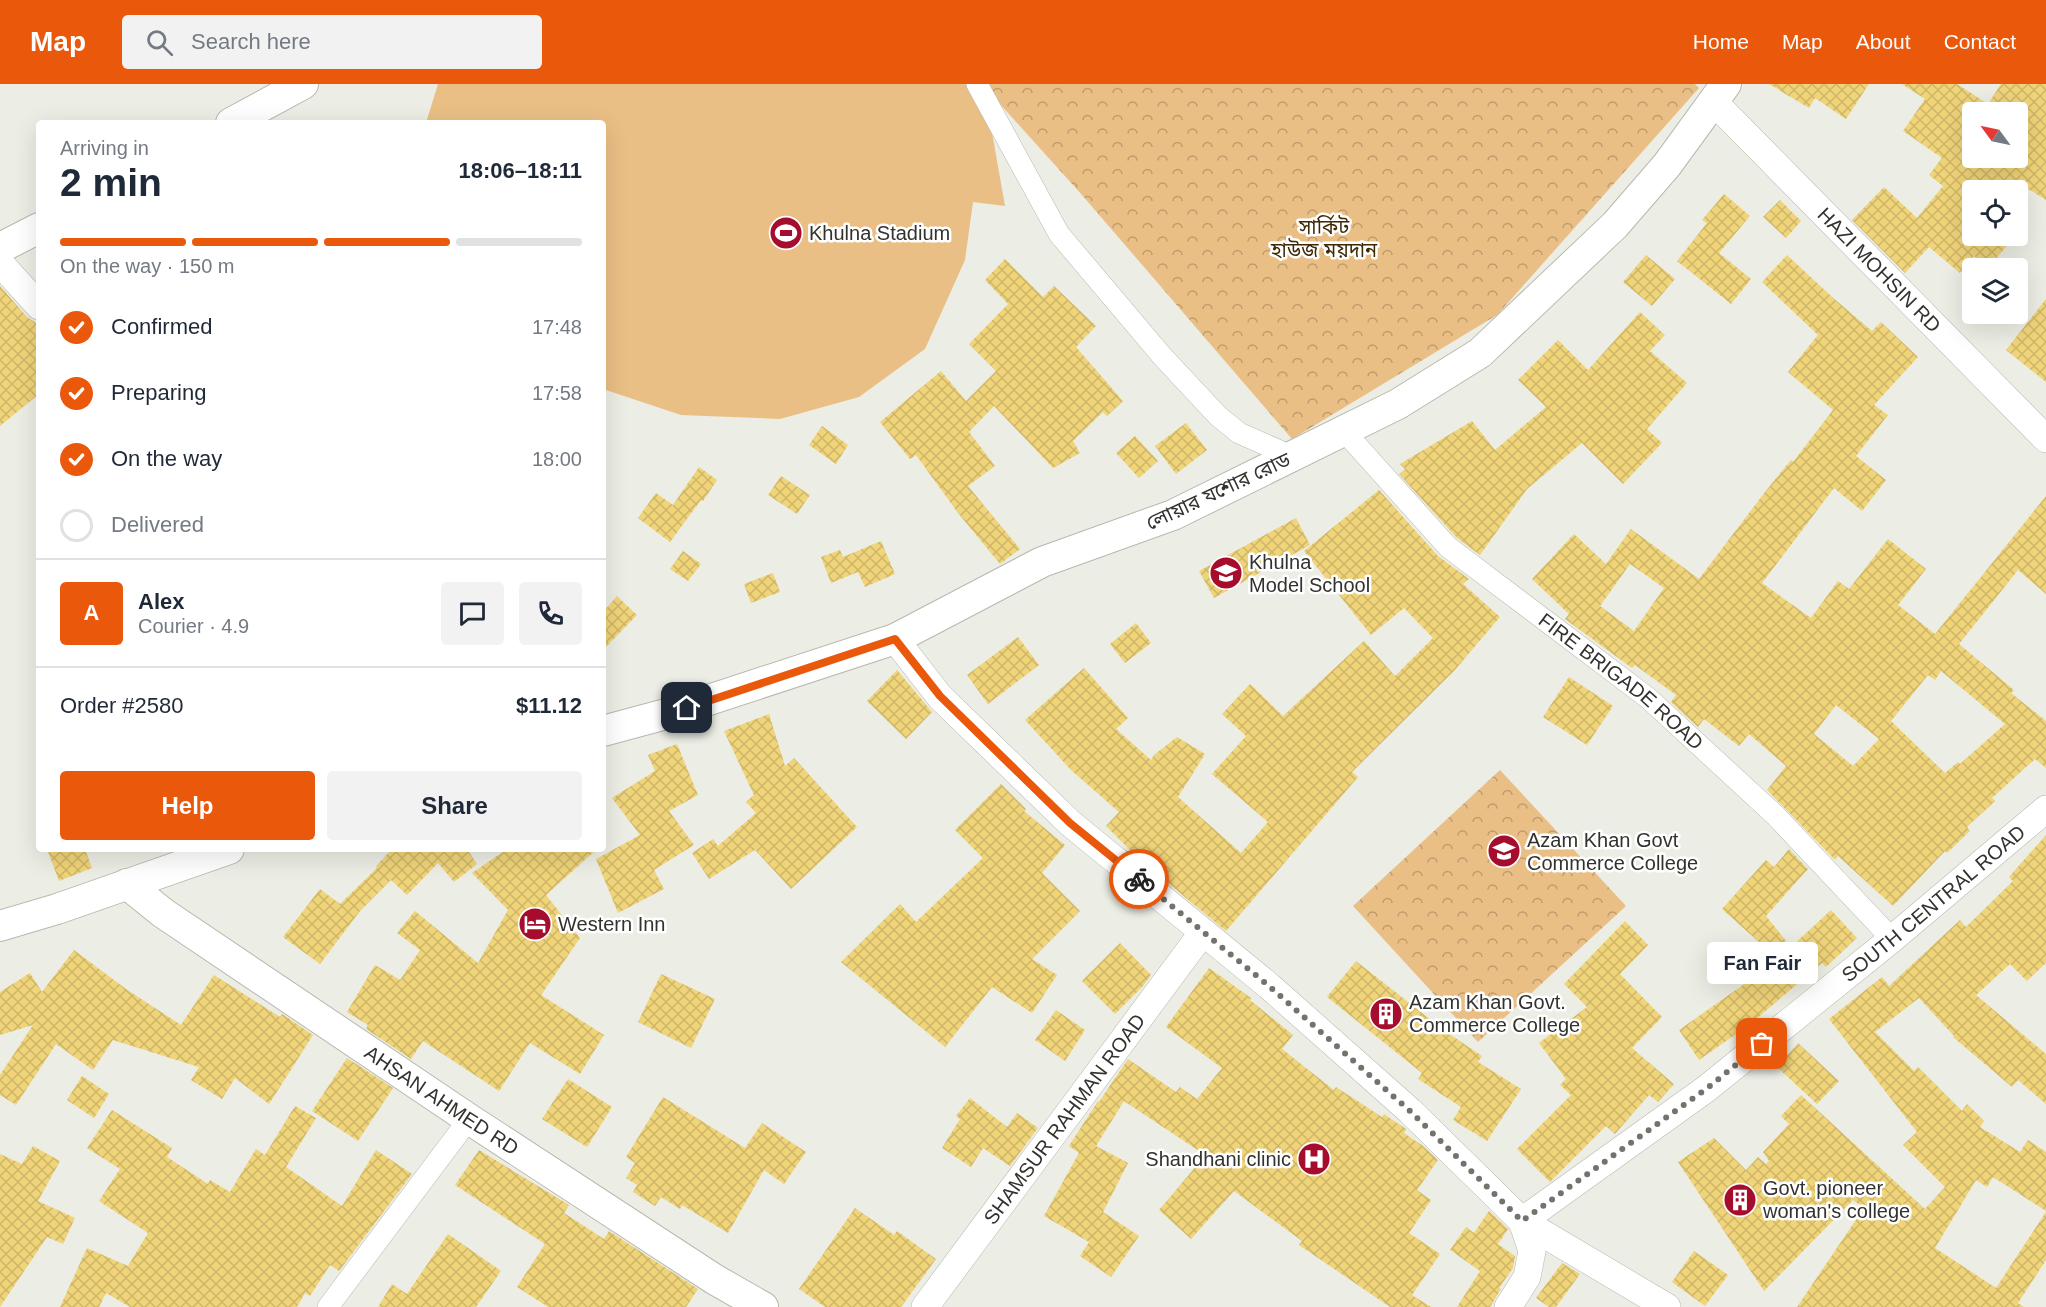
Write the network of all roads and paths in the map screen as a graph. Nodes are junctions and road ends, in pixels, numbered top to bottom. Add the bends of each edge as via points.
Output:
1 (303, 84) edge
2 (977, 84) edge
3 (1721, 89) edge
4 (237, 120) edge
5 (36, 230) edge
6 (0, 248) edge
7 (0, 263) edge
8 (36, 303) edge
9 (1344, 431) junction
10 (2046, 439) edge
11 (1287, 459) junction
12 (895, 639) junction
13 (606, 730) edge
14 (2046, 809) edge
15 (220, 852) edge
16 (127, 884) junction
17 (0, 926) edge
18 (1203, 932) junction
19 (1892, 939) junction
20 (469, 1119) junction
21 (1522, 1221) junction
22 (328, 1307) edge
23 (764, 1307) edge
24 (925, 1307) edge
25 (1508, 1307) edge
26 (1667, 1307) edge

1 - 4 main road
2 - 11 street via 1059,234 1218,416 1239,433 1280,451
3 - 9 main road, লোয়ার যশোর রোড via 1667,165 1615,225 1480,353 1398,404
3 - 10 street, HAZI MOHSIN RD
5 - 6 main road
7 - 8 street
9 - 11 main road, লোয়ার যশোর রোড
9 - 19 street, FIRE BRIGADE ROAD via 1448,547 1648,698 1775,815
11 - 12 main road, লোয়ার যশোর রোড via 1173,515 1042,562
12 - 13 main road, লোয়ার যশোর রোড
12 - 18 street via 940,696 1070,823
14 - 19 street, SOUTH CENTRAL ROAD
15 - 16 main road
16 - 17 main road
16 - 20 main road, AHSAN AHMED RD via 163,913
18 - 21 street via 1410,1111
18 - 24 street, SHAMSUR RAHMAN ROAD
19 - 21 street, SOUTH CENTRAL ROAD via 1706,1089
20 - 22 street
20 - 23 main road, AHSAN AHMED RD via 714,1279
21 - 25 street via 1532,1251 1527,1277
21 - 26 street

